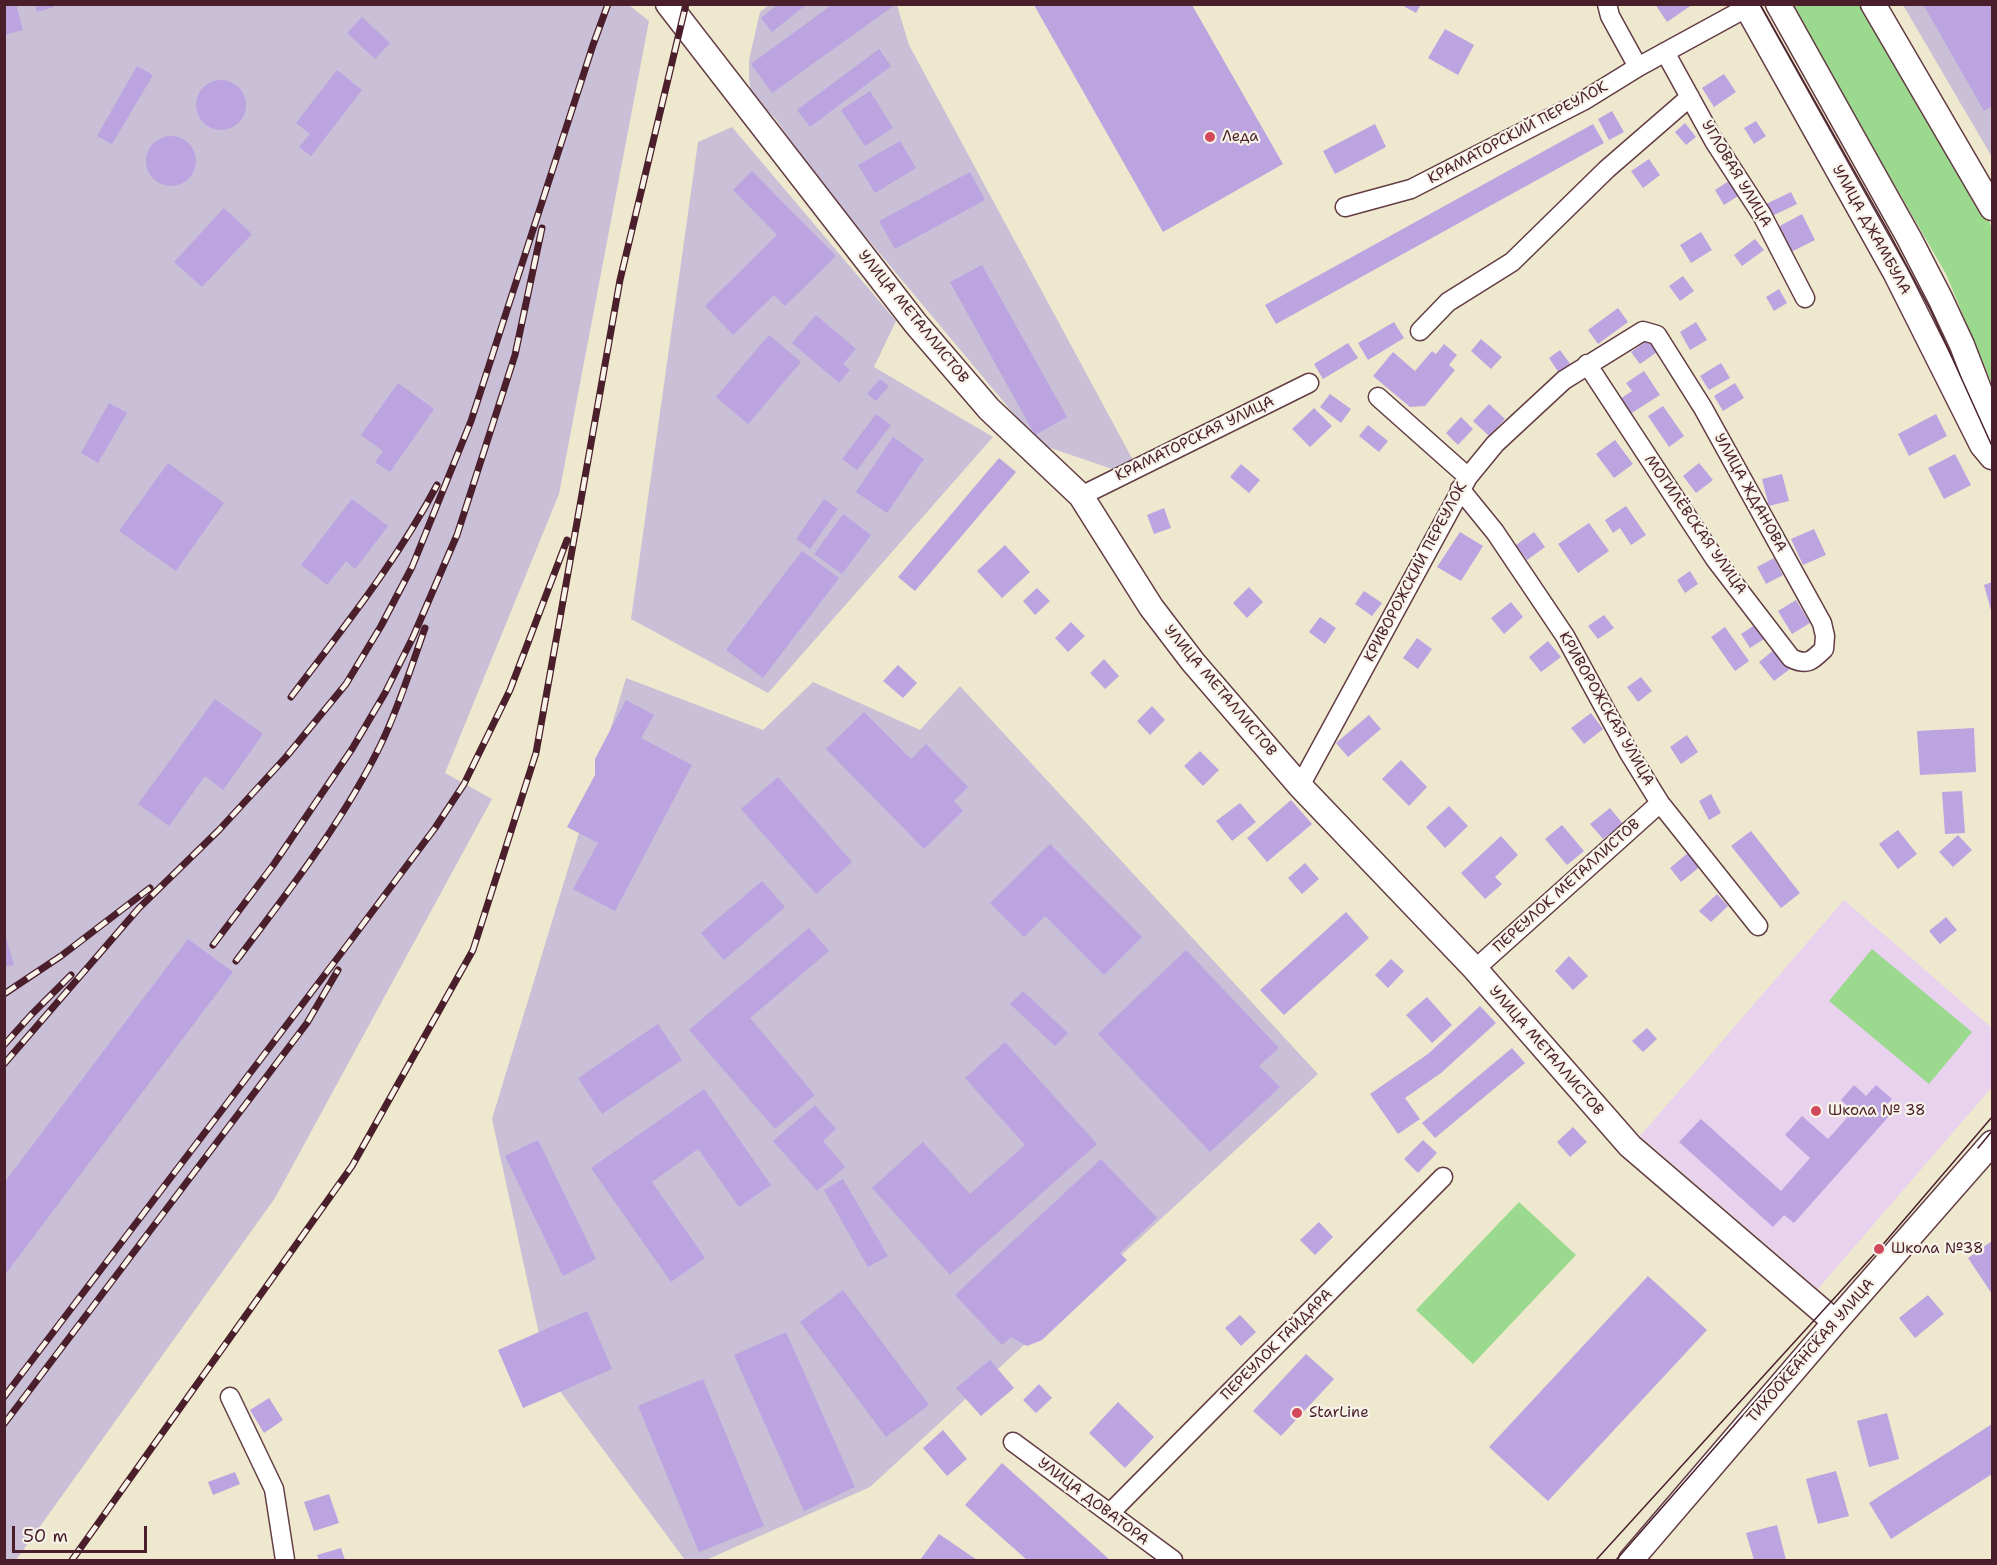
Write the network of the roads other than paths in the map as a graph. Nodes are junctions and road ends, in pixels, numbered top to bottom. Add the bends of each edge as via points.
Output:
1 (668, 4) edge
2 (1607, 4) edge
3 (1778, 4) edge
4 (1873, 4) edge
5 (1745, 6) edge
6 (1665, 52) junction
7 (1638, 67) junction
8 (1690, 97) junction
9 (1345, 207) dead end
10 (1992, 208) edge
11 (1805, 298) dead end
12 (1420, 331) dead end
13 (1657, 335) joint
14 (1587, 364) junction
15 (1309, 383) dead end
16 (1378, 397) dead end
17 (1992, 423) edge
18 (1992, 457) edge
19 (1464, 483) junction
20 (1081, 496) junction
21 (1817, 656) joint
22 (1300, 786) junction
23 (1660, 803) junction
24 (1758, 926) dead end
25 (1475, 969) junction
26 (1992, 1143) edge
27 (1443, 1177) dead end
28 (1835, 1322) junction
29 (230, 1397) dead end
30 (1013, 1442) dead end
31 (1110, 1513) junction
32 (285, 1560) edge
33 (1173, 1560) edge
34 (1631, 1560) edge

1 - 20 street, УЛИЦА МЕТАЛЛИСТОВ via 916,324 989,409
2 - 7 street
3 - 17 street, УЛИЦА ДЖАМБУЛА via 1940,298
4 - 10 street
5 - 6 street, КРАМАТОРСКИЙ ПЕРЕУЛОК
5 - 18 street, УЛИЦА ДЖАМБУЛА via 1896,274 1982,445
6 - 7 street, КРАМАТОРСКИЙ ПЕРЕУЛОК
6 - 8 street, УГЛОВАЯ УЛИЦА
7 - 9 street, КРАМАТОРСКИЙ ПЕРЕУЛОК via 1583,101 1412,189
8 - 11 street, УГЛОВАЯ УЛИЦА via 1762,215
8 - 12 street via 1512,262 1448,302
13 - 14 street, КРИВОРОЖСКИЙ ПЕРЕУЛОК via 1643,331
13 - 21 street, УЛИЦА ЖДАНОВА via 1703,408 1822,623 1824,649
14 - 19 street, КРИВОРОЖСКИЙ ПЕРЕУЛОК via 1504,436
14 - 21 street, МОГИЛЁВСКАЯ УЛИЦА via 1715,559 1791,658 1801,663
15 - 20 street, КРАМАТОРСКАЯ УЛИЦА
16 - 19 street
19 - 22 street, КРИВОРОЖСКИЙ ПЕРЕУЛОК
19 - 23 street, КРИВОРОЖСКАЯ УЛИЦА via 1564,636
20 - 22 street, УЛИЦА МЕТАЛЛИСТОВ via 1151,607
22 - 25 street, УЛИЦА МЕТАЛЛИСТОВ
23 - 24 street, КРИВОРОЖСКАЯ УЛИЦА
23 - 25 street, ПЕРЕУЛОК МЕТАЛЛИСТОВ
25 - 28 street, УЛИЦА МЕТАЛЛИСТОВ via 1629,1146
26 - 28 street, ТИХООКЕАНСКАЯ УЛИЦА
27 - 31 street, ПЕРЕУЛОК ГАЙДАРА
28 - 34 street, ТИХООКЕАНСКАЯ УЛИЦА
29 - 32 street via 274,1489
30 - 31 street, УЛИЦА ДОВАТОРА
31 - 33 street, УЛИЦА ДОВАТОРА

